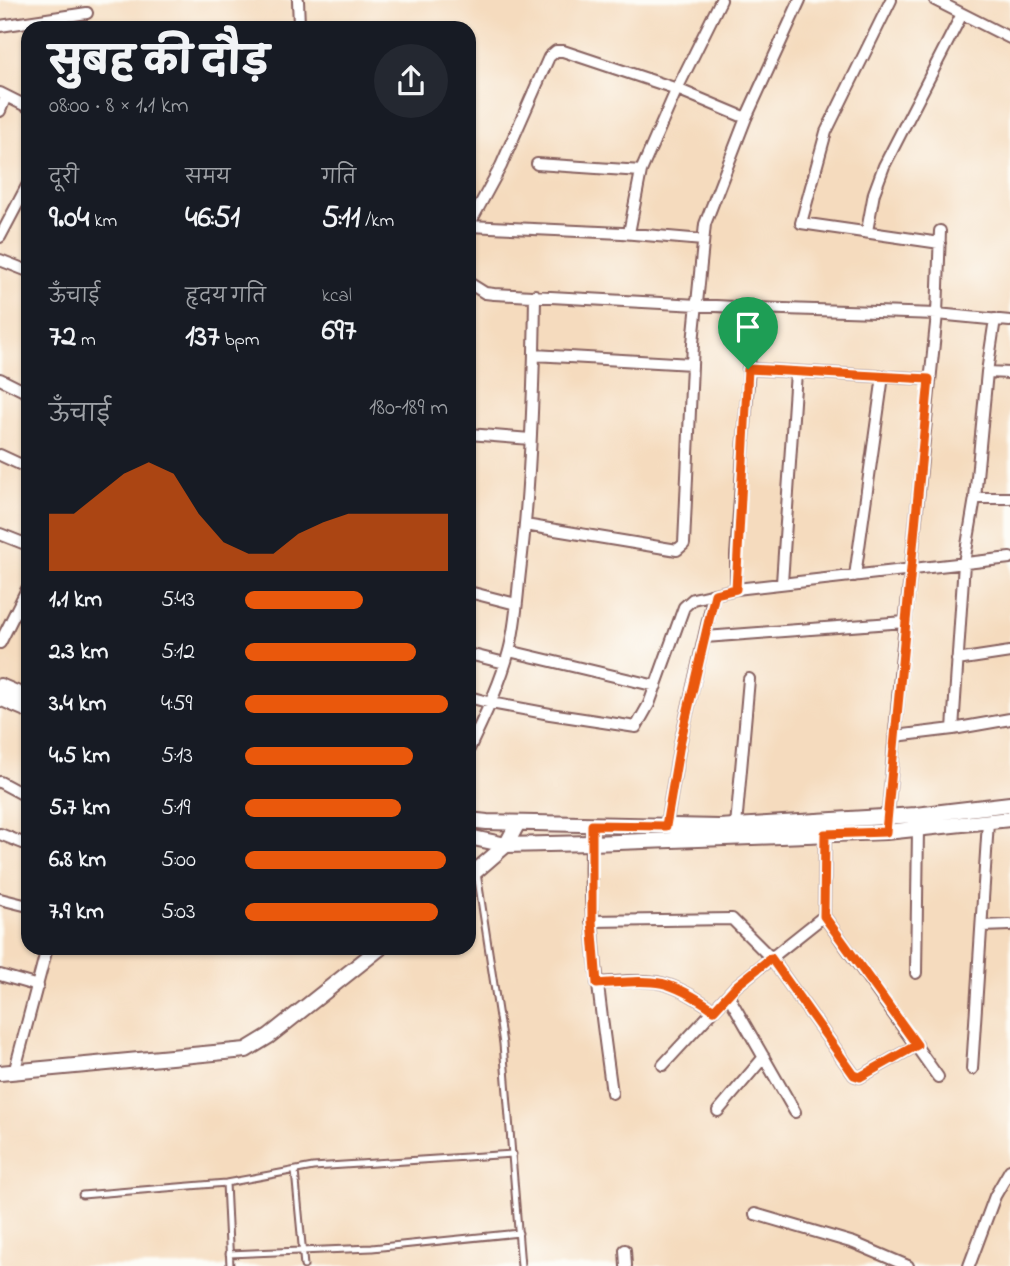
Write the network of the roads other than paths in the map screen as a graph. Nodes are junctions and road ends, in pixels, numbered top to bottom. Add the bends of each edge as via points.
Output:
1 (298, 0) edge
2 (721, 0) edge
3 (800, 0) edge
4 (891, 0) edge
5 (935, 0) edge
6 (87, 13) dead end
7 (962, 14) junction
8 (33, 21) edge
9 (299, 21) edge
10 (21, 23) edge
11 (0, 26) edge
12 (1010, 38) edge
13 (677, 89) junction
14 (3, 95) edge
15 (21, 104) edge
16 (0, 111) edge
17 (746, 118) junction
18 (537, 164) dead end
19 (641, 171) junction
20 (21, 197) edge
21 (476, 212) edge
22 (476, 225) edge
23 (867, 231) junction
24 (629, 233) junction
25 (0, 237) edge
26 (703, 240) junction
27 (0, 260) edge
28 (21, 268) edge
29 (476, 287) edge
30 (535, 295) junction
31 (696, 304) junction
32 (753, 308) junction
33 (937, 314) junction
34 (995, 320) junction
35 (1010, 321) edge
36 (534, 355) junction
37 (692, 364) junction
38 (748, 369) junction
39 (796, 372) junction
40 (987, 372) junction
41 (1010, 373) edge
42 (883, 376) junction
43 (0, 379) edge
44 (929, 379) junction
45 (21, 390) edge
46 (476, 435) edge
47 (530, 439) junction
48 (0, 454) edge
49 (21, 464) edge
50 (975, 498) junction
51 (1010, 498) edge
52 (525, 525) junction
53 (0, 534) edge
54 (21, 542) edge
55 (1010, 558) edge
56 (964, 563) junction
57 (910, 569) junction
58 (855, 576) junction
59 (782, 583) junction
60 (736, 589) junction
61 (476, 594) edge
62 (715, 594) junction
63 (21, 601) edge
64 (516, 604) junction
65 (905, 622) junction
66 (705, 637) junction
67 (0, 643) edge
68 (509, 651) junction
69 (1010, 652) edge
70 (476, 656) edge
71 (957, 660) junction
72 (505, 663) junction
73 (750, 679) dead end
74 (656, 686) junction
75 (0, 687) edge
76 (21, 695) edge
77 (0, 698) edge
78 (476, 699) edge
79 (491, 703) junction
80 (21, 707) edge
81 (1010, 719) edge
82 (953, 730) junction
83 (476, 734) edge
84 (895, 736) junction
85 (0, 782) edge
86 (21, 793) edge
87 (1010, 804) edge
88 (1010, 819) edge
89 (476, 820) edge
90 (988, 822) junction
91 (519, 823) junction
92 (887, 824) junction
93 (592, 825) junction
94 (666, 826) junction
95 (736, 826) junction
96 (918, 829) junction
97 (0, 834) edge
98 (825, 834) junction
99 (476, 839) edge
100 (21, 842) edge
101 (591, 843) junction
102 (506, 845) junction
103 (476, 871) edge
104 (476, 891) edge
105 (0, 899) edge
106 (21, 904) edge
107 (824, 916) junction
108 (592, 921) junction
109 (1010, 925) edge
110 (982, 926) junction
111 (45, 955) edge
112 (371, 955) edge
113 (771, 958) junction
114 (916, 973) dead end
115 (0, 975) edge
116 (597, 984) junction
117 (38, 986) junction
118 (728, 995) junction
119 (714, 1010) junction
120 (917, 1045) junction
121 (764, 1057) junction
122 (663, 1065) dead end
123 (972, 1069) dead end
124 (7, 1073) edge
125 (938, 1077) dead end
126 (612, 1093) dead end
127 (718, 1111) dead end
128 (795, 1112) dead end
129 (513, 1154) junction
130 (1010, 1170) edge
131 (295, 1171) junction
132 (226, 1183) junction
133 (82, 1195) dead end
134 (755, 1214) dead end
135 (519, 1233) junction
136 (625, 1250) dead end
137 (303, 1252) junction
138 (229, 1254) junction
139 (230, 1266) edge
140 (304, 1266) edge
141 (521, 1266) edge
142 (626, 1266) edge
143 (908, 1266) edge
144 (969, 1266) edge

1 - 9 street
2 - 13 street
3 - 17 street
4 - 23 street via 826,132 801,223
5 - 7 street
6 - 8 street
7 - 12 street
7 - 23 street via 884,166
10 - 11 street
13 - 17 street
13 - 19 street
13 - 21 street via 556,51
14 - 15 street
14 - 16 street
17 - 26 street
18 - 19 street
19 - 24 street
20 - 25 street
22 - 24 street
23 - 33 street via 940,237
24 - 26 street
26 - 31 street
27 - 28 street
29 - 30 street via 485,293
30 - 31 street
30 - 36 street
31 - 32 street
31 - 37 street
32 - 33 street
32 - 38 street
33 - 34 street
33 - 44 street
34 - 35 street
34 - 40 street
36 - 37 street
36 - 47 street
37 - 52 street via 681,548
38 - 39 street
38 - 60 street
39 - 42 street
39 - 59 street
40 - 41 street
40 - 50 street
42 - 44 street
42 - 58 street
43 - 45 street
44 - 57 street
46 - 47 street
47 - 52 street
48 - 49 street
50 - 51 street
50 - 56 street
52 - 64 street
53 - 54 street
55 - 56 street
56 - 57 street
56 - 71 street
57 - 58 street
57 - 65 street
58 - 59 street
59 - 60 street
60 - 62 street
61 - 64 street
62 - 66 street
62 - 74 street via 693,598 684,607
63 - 67 street
64 - 68 street
65 - 66 street
65 - 84 street
66 - 94 street
68 - 72 street
68 - 74 street
69 - 71 street
70 - 72 street
71 - 82 street
72 - 79 street
73 - 95 street
74 - 79 street via 641,720 632,728
75 - 76 street
77 - 80 street
78 - 79 street
79 - 83 street
81 - 82 street
82 - 84 street
84 - 92 street
85 - 86 street
87 - 92 street
88 - 90 street
89 - 91 street
90 - 96 street
90 - 110 street
91 - 93 street
91 - 102 street
92 - 95 street
92 - 96 street
92 - 98 street
93 - 94 street
93 - 101 street
94 - 95 street
96 - 114 street
97 - 100 street
98 - 101 street
98 - 107 street
99 - 102 street
101 - 102 street
101 - 108 street
102 - 103 street
104 - 129 lane via 503,1044
105 - 106 street
107 - 113 street
107 - 120 street
108 - 113 street via 726,917 737,922
108 - 116 street
109 - 110 street
110 - 123 street
111 - 117 street
112 - 124 street via 246,1050
113 - 118 street
113 - 120 street via 854,1075 860,1077
115 - 117 street
116 - 119 street via 649,980 669,984
116 - 126 street
117 - 124 street
118 - 119 street
118 - 121 street
119 - 122 street
120 - 125 street
121 - 127 street
121 - 128 street
129 - 131 lane
129 - 135 lane
130 - 144 street via 995,1196
131 - 132 lane
131 - 137 lane
132 - 133 lane
132 - 138 lane
134 - 143 street via 854,1243
135 - 137 lane
135 - 141 lane
136 - 142 street
137 - 138 lane
137 - 140 lane
138 - 139 lane

